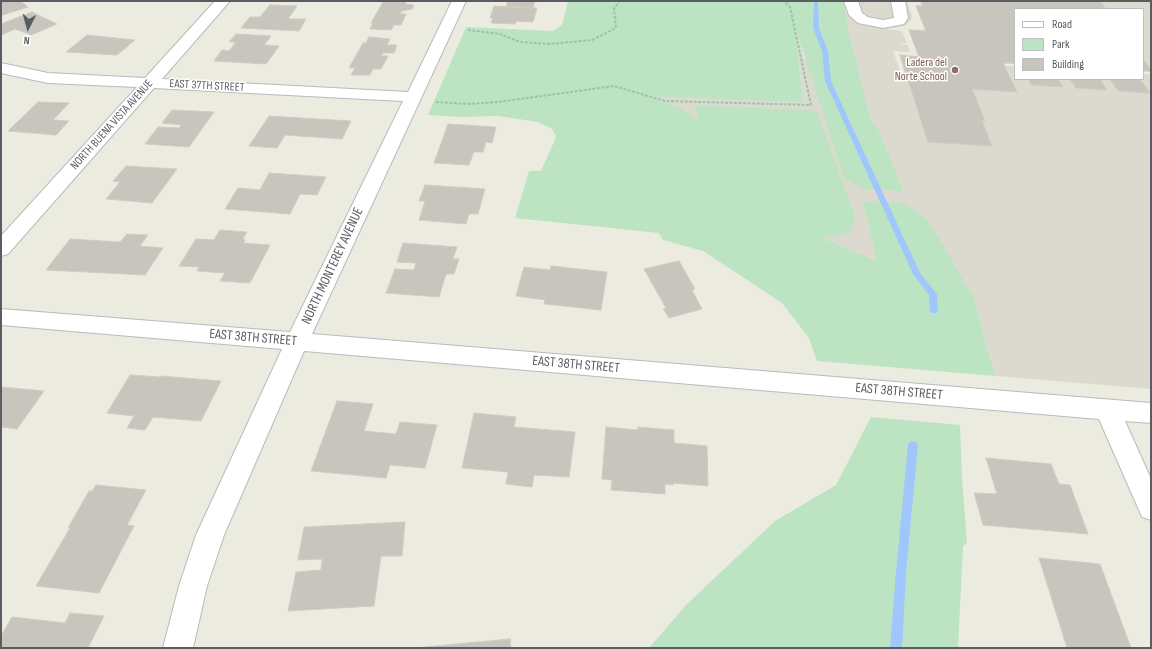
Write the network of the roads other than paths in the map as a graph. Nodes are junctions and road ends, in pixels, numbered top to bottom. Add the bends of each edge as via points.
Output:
1 (223, 1) edge
2 (459, 1) edge
3 (851, 1) edge
4 (898, 1) edge
5 (1, 68) edge
6 (149, 84) junction
7 (423, 99) junction
8 (1, 249) edge
9 (1, 318) edge
10 (297, 342) junction
11 (1107, 409) junction
12 (1151, 412) edge
13 (1151, 508) edge
14 (178, 648) edge

1 - 6 street, NORTH BUENA VISTA AVENUE
2 - 7 street, NORTH MONTEREY AVENUE via 446,29
3 - 4 street via 856,15 863,20 884,24 902,18
5 - 6 street, EAST 37TH STREET via 48,78
6 - 7 street, EAST 37TH STREET
6 - 8 street, NORTH BUENA VISTA AVENUE
7 - 10 street, NORTH MONTEREY AVENUE
9 - 10 street, EAST 38TH STREET
10 - 11 street, EAST 38TH STREET
10 - 14 street, NORTH MONTEREY AVENUE via 210,535 193,586
11 - 12 street, EAST 38TH STREET
11 - 13 street

